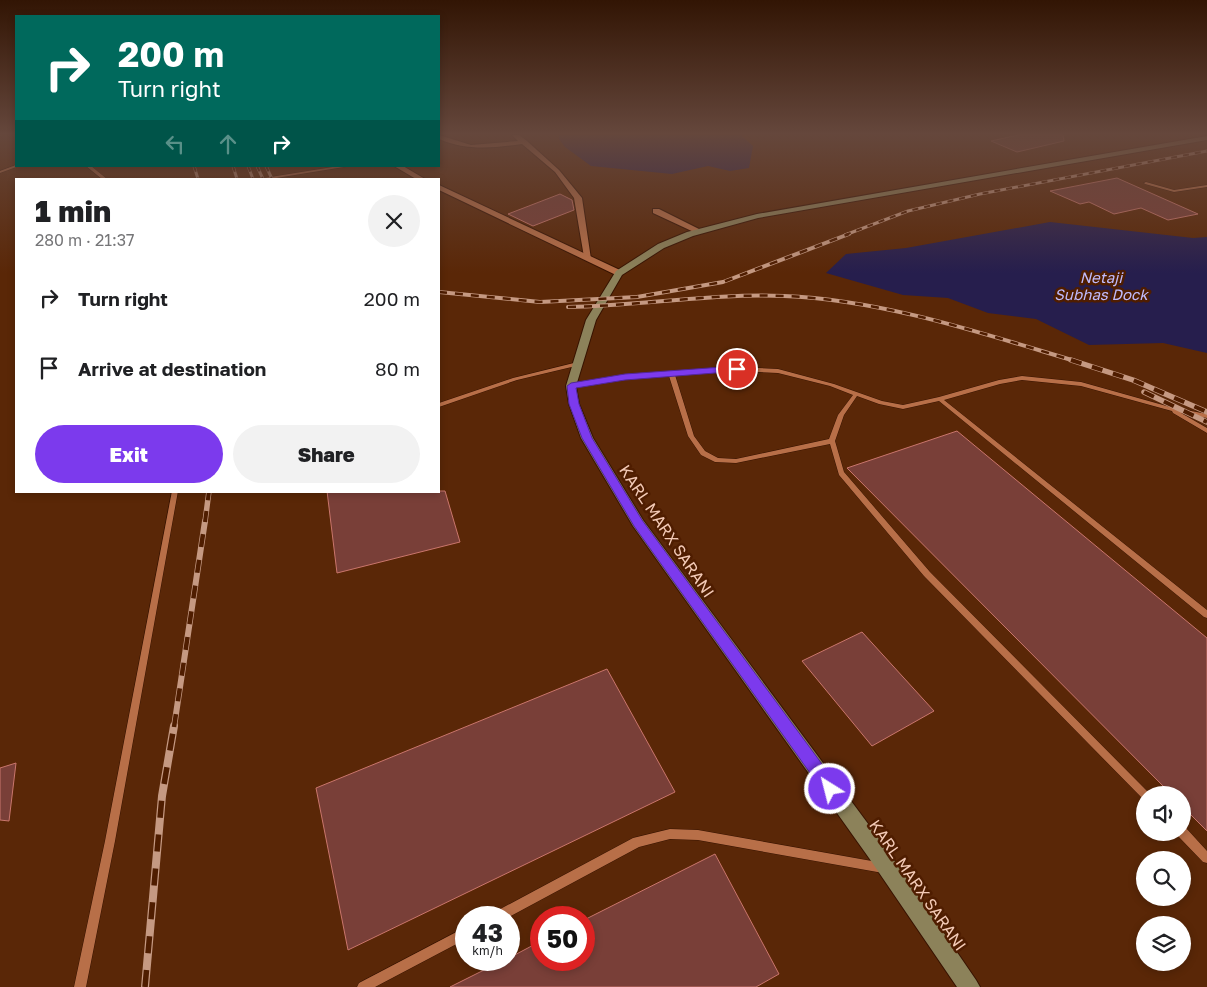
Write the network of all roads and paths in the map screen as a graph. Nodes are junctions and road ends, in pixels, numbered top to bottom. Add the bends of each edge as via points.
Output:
1 (564, 181) edge
2 (957, 181) edge
3 (1146, 183) dead end
4 (1207, 186) edge
5 (440, 187) edge
6 (656, 211) dead end
7 (699, 231) junction
8 (588, 257) junction
9 (619, 273) junction
10 (578, 364) junction
11 (672, 374) junction
12 (571, 386) junction
13 (856, 394) junction
14 (940, 399) junction
15 (440, 405) edge
16 (1169, 409) junction
17 (1207, 416) edge
18 (1207, 431) edge
19 (832, 441) junction
20 (175, 493) edge
21 (1207, 615) edge
22 (1136, 786) edge
23 (1191, 841) edge
24 (1207, 858) edge
25 (888, 869) junction
26 (517, 906) edge
27 (455, 939) edge
28 (80, 987) edge
29 (364, 987) edge
30 (969, 987) edge

1 - 8 street via 578,198
2 - 7 main road via 784,211
3 - 4 lane via 1174,191
5 - 8 street
6 - 7 street
7 - 9 main road via 661,246
8 - 9 street
9 - 10 main road via 591,320
10 - 12 main road
10 - 15 lane via 515,379
11 - 12 lane via 625,377
11 - 13 lane via 737,369 778,372
11 - 19 lane via 691,436 703,452 717,460 736,461
12 - 25 main road, KARL MARX SARANI via 587,438 638,523
13 - 14 lane via 903,407
13 - 19 lane via 840,415
14 - 16 lane via 1022,378 1081,384
14 - 21 lane
16 - 17 lane
16 - 18 lane
19 - 22 lane via 841,473 927,574
20 - 28 lane
23 - 24 lane
25 - 26 lane via 698,834 670,834 637,842
25 - 30 main road, KARL MARX SARANI
27 - 29 lane

